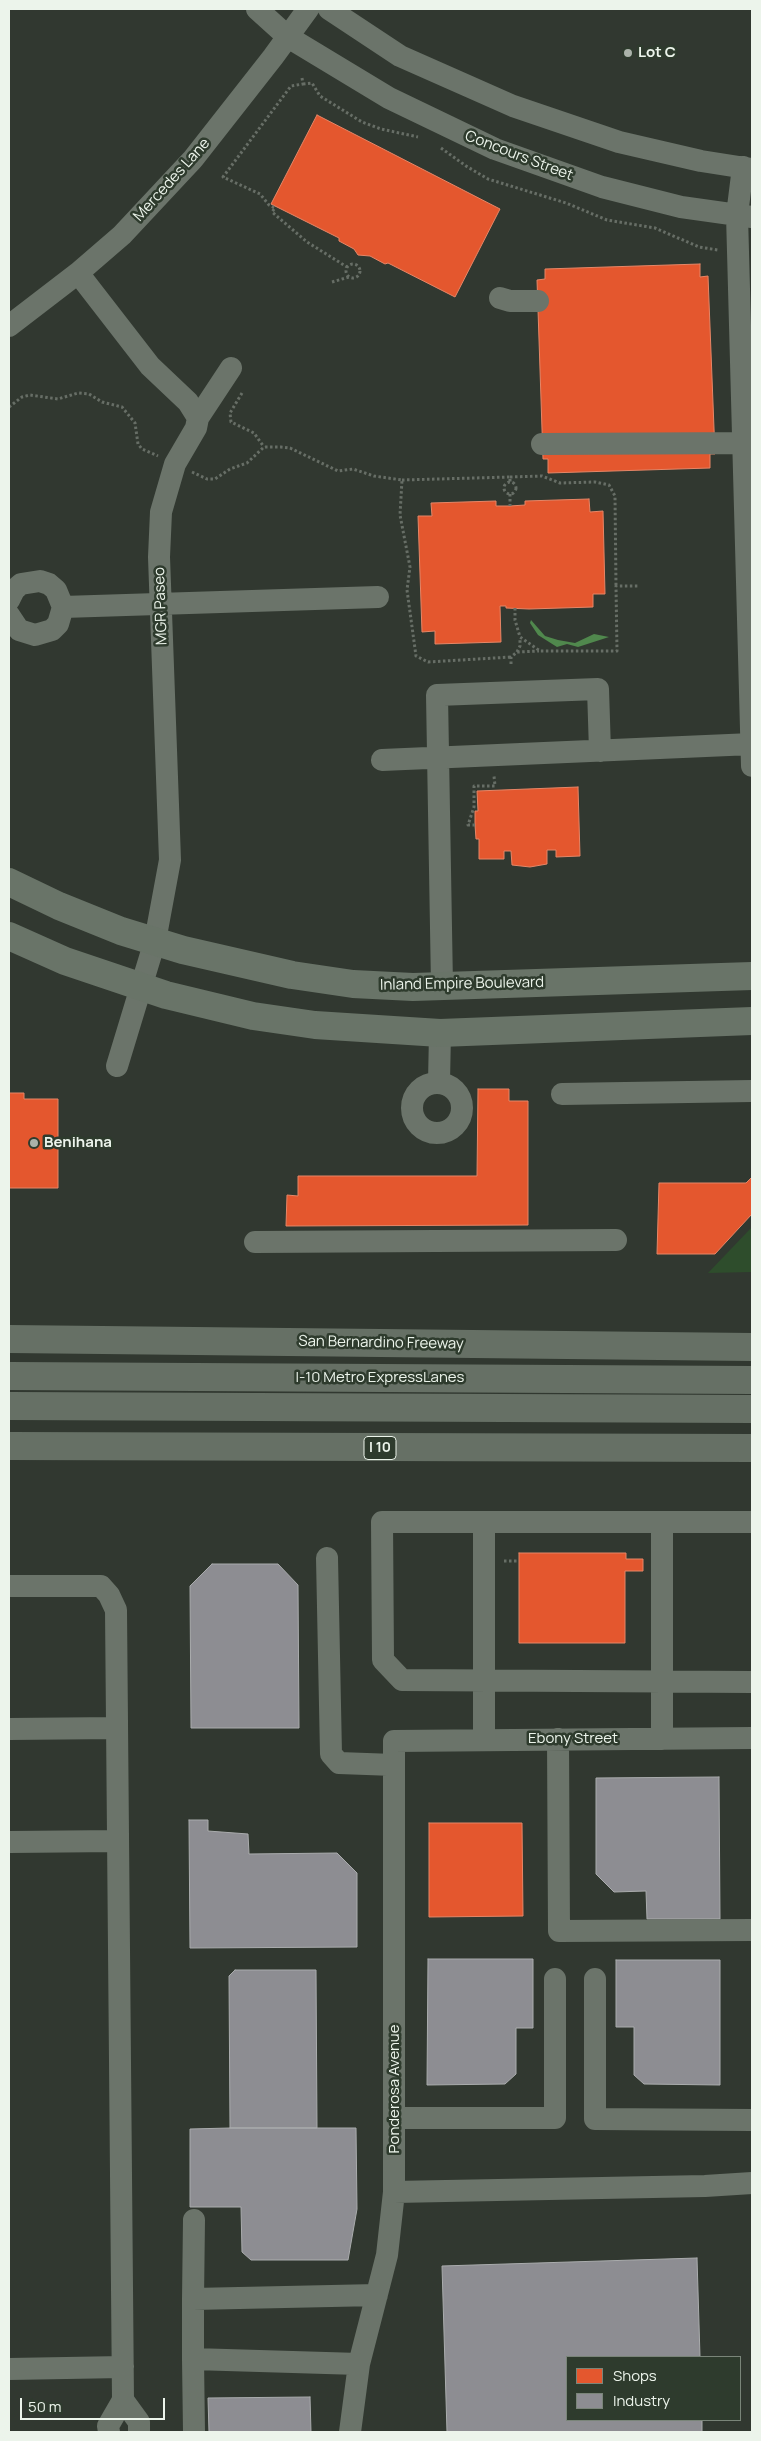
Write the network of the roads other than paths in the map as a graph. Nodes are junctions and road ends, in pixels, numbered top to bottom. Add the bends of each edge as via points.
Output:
1 (257, 9) edge
2 (308, 9) edge
3 (329, 9) edge
4 (288, 37) junction
5 (748, 168) edge
6 (744, 216) edge
7 (78, 273) junction
8 (500, 298) dead end
9 (538, 301) dead end
10 (9, 326) edge
11 (231, 368) dead end
12 (198, 418) junction
13 (748, 443) edge
14 (542, 444) dead end
15 (378, 596) dead end
16 (9, 600) edge
17 (161, 604) junction
18 (63, 608) junction
19 (9, 615) edge
20 (752, 744) edge
21 (600, 751) junction
22 (440, 758) junction
23 (382, 760) dead end
24 (752, 766) edge
25 (9, 882) edge
26 (9, 936) edge
27 (155, 941) junction
28 (752, 976) edge
29 (442, 986) junction
30 (140, 988) junction
31 (752, 1021) edge
32 (440, 1033) junction
33 (117, 1066) dead end
34 (439, 1082) dead end
35 (752, 1091) edge
36 (562, 1094) dead end
37 (616, 1240) dead end
38 (255, 1242) dead end
39 (9, 1339) edge
40 (752, 1347) edge
41 (9, 1376) edge
42 (752, 1380) edge
43 (9, 1406) edge
44 (752, 1409) edge
45 (9, 1446) edge
46 (752, 1448) edge
47 (484, 1522) junction
48 (662, 1522) junction
49 (752, 1522) edge
50 (327, 1558) dead end
51 (9, 1586) edge
52 (484, 1680) junction
53 (662, 1680) junction
54 (752, 1682) edge
55 (117, 1728) junction
56 (9, 1729) edge
57 (752, 1738) edge
58 (558, 1739) junction
59 (662, 1739) junction
60 (484, 1740) junction
61 (394, 1741) joint
62 (394, 1765) junction
63 (118, 1841) junction
64 (9, 1842) edge
65 (752, 1930) edge
66 (555, 1979) dead end
67 (595, 1979) dead end
68 (396, 2118) junction
69 (752, 2120) edge
70 (752, 2183) edge
71 (394, 2192) junction
72 (194, 2220) dead end
73 (378, 2294) junction
74 (194, 2299) junction
75 (194, 2359) junction
76 (359, 2364) junction
77 (123, 2367) junction
78 (9, 2369) edge
79 (122, 2400) junction
80 (109, 2432) edge
81 (139, 2432) edge
82 (194, 2432) edge
83 (350, 2432) edge

1 - 4 street, Concours Street
2 - 4 street, Mercedes Lane
3 - 5 street via 400,56 513,106 618,142
4 - 6 street, Concours Street via 389,98 494,150 602,187 682,207
4 - 7 street, Mercedes Lane via 193,160 122,235
5 - 6 street
6 - 13 street
7 - 10 street, Mercedes Lane
7 - 12 street via 150,366 188,402
8 - 9 street
11 - 12 street, MGR Paseo
12 - 17 street, MGR Paseo via 170,477 161,512
13 - 14 street
13 - 20 street
15 - 17 street
16 - 18 street via 21,584 40,581 56,590
17 - 18 street
17 - 27 street, MGR Paseo via 170,860
18 - 19 street via 58,624 52,630 35,636 19,630
20 - 21 street
20 - 24 street
21 - 22 street
21 - 22 street via 598,689 438,695
22 - 23 street
22 - 29 street
25 - 27 main road, Inland Empire Boulevard via 59,906
26 - 30 main road via 65,961
27 - 29 main road, Inland Empire Boulevard via 292,975 353,984
27 - 30 street, MGR Paseo
28 - 29 main road, Inland Empire Boulevard
30 - 32 main road via 253,1016 314,1025
30 - 33 street, MGR Paseo
31 - 32 main road
32 - 34 street
35 - 36 street
37 - 38 street
39 - 40 highway, San Bernardino Freeway
41 - 42 highway, I-10 Metro ExpressLanes
43 - 44 highway, I-10 Metro ExpressLanes
45 - 46 highway, I 10
47 - 48 street
47 - 52 street
47 - 52 street via 382,1522 383,1660 402,1680
48 - 49 street
48 - 53 street
50 - 62 street via 331,1754 339,1762
51 - 55 street via 100,1586 109,1596 116,1610
52 - 53 street
52 - 60 street
53 - 54 street
53 - 59 street
55 - 56 street
55 - 63 street
57 - 59 street, Ebony Street
58 - 59 street, Ebony Street
58 - 60 street, Ebony Street
58 - 65 street via 559,1931
60 - 61 street, Ebony Street
61 - 62 street, Ponderosa Avenue
62 - 68 street, Ponderosa Avenue
63 - 64 street
63 - 77 street
66 - 68 street via 555,2118
67 - 69 street via 595,2119
68 - 71 street, Ponderosa Avenue
70 - 71 street
71 - 73 street, Ponderosa Avenue via 392,2226
72 - 74 street
73 - 74 street
73 - 76 street, Ponderosa Avenue
74 - 75 street
75 - 76 street
75 - 82 street
76 - 83 street, Ponderosa Avenue
77 - 78 street
77 - 79 street
79 - 80 street via 108,2426
79 - 81 street via 139,2422

